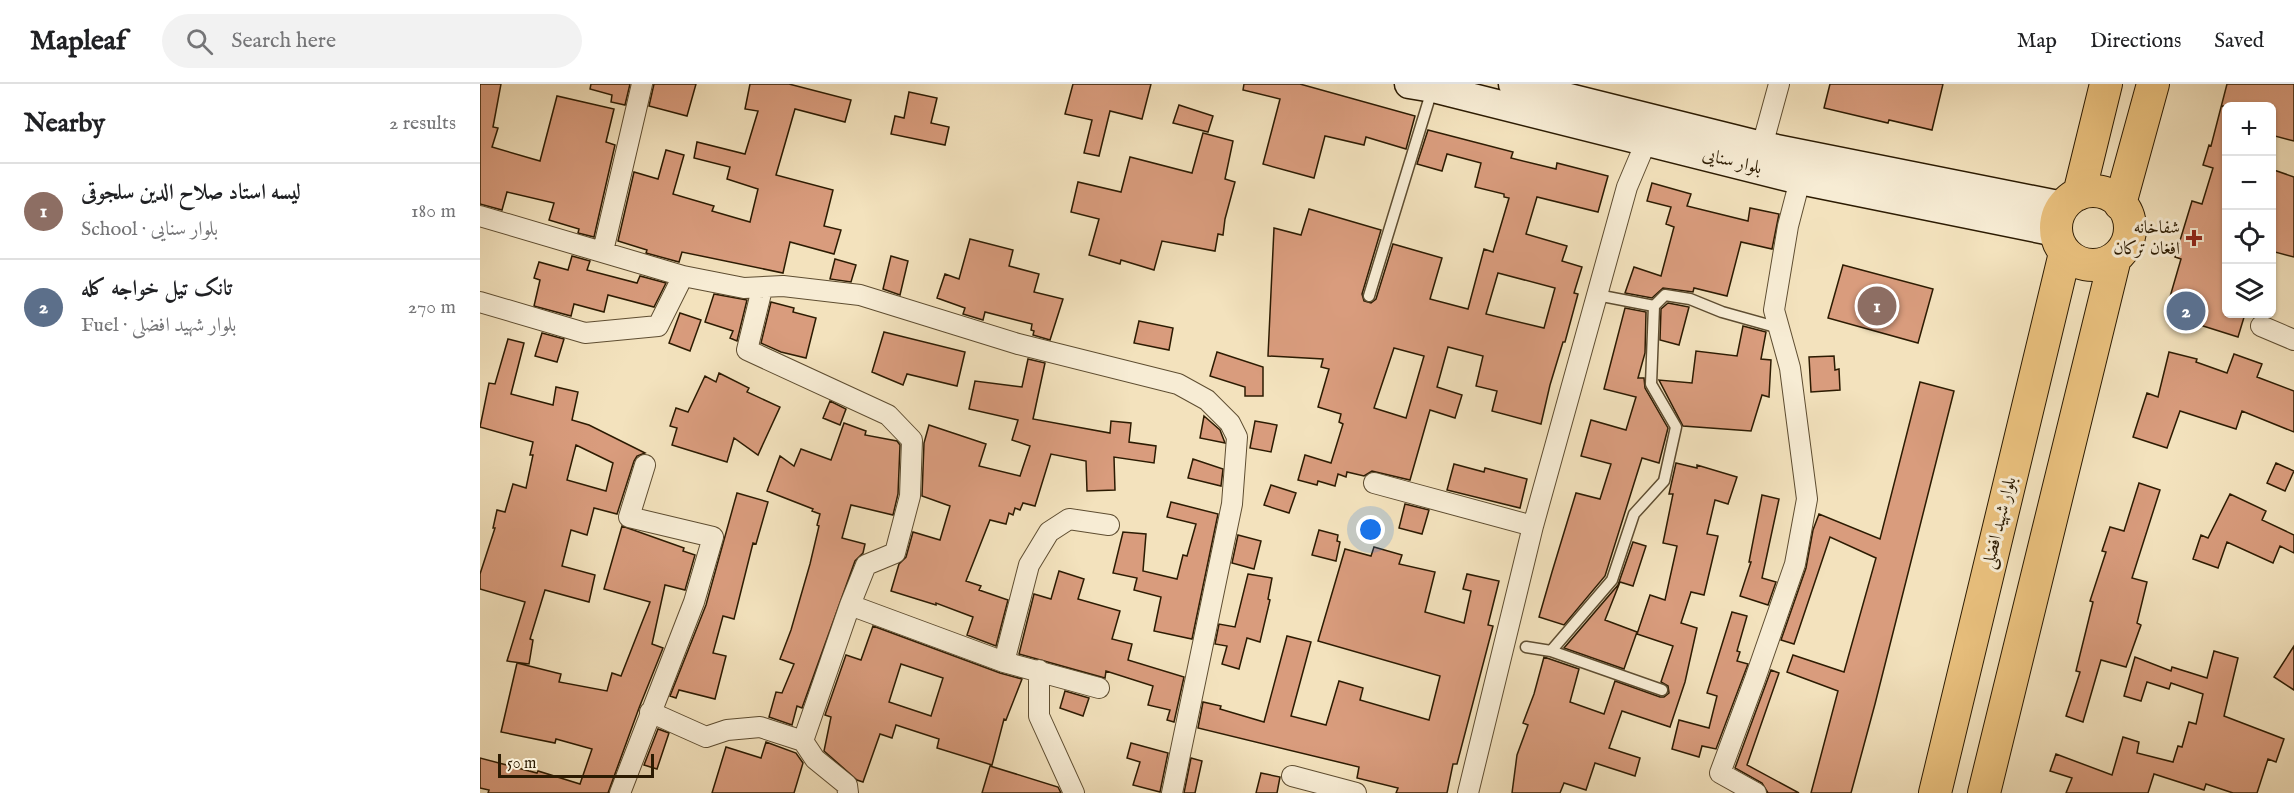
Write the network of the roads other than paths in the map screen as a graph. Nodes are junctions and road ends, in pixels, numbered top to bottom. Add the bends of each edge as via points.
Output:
1 (642, 84) edge
2 (1513, 84) edge
3 (1779, 84) edge
4 (2106, 84) edge
5 (2153, 84) edge
6 (1421, 86) edge
7 (1646, 142) junction
8 (1762, 146) junction
9 (1800, 180) junction
10 (2120, 204) junction
11 (480, 216) edge
12 (2066, 221) junction
13 (603, 251) junction
14 (2115, 258) junction
15 (683, 276) junction
16 (762, 289) junction
17 (1597, 295) junction
18 (1370, 296) dead end
19 (480, 302) edge
20 (1654, 306) junction
21 (2261, 326) dead end
22 (1779, 328) junction
23 (2294, 340) edge
24 (645, 465) dead end
25 (1374, 483) dead end
26 (1109, 525) dead end
27 (1533, 526) junction
28 (850, 605) junction
29 (1526, 647) dead end
30 (1551, 651) junction
31 (1004, 662) junction
32 (1039, 670) junction
33 (1099, 688) dead end
34 (1662, 690) dead end
35 (650, 712) junction
36 (803, 741) junction
37 (1292, 776) dead end
38 (620, 793) edge
39 (848, 793) edge
40 (1074, 793) edge
41 (1172, 793) edge
42 (1356, 793) edge
43 (1468, 793) edge
44 (1756, 793) edge
45 (1935, 793) edge
46 (1984, 793) edge

1 - 13 street
2 - 8 main road, بلوار سنایی
3 - 8 street
4 - 12 main road, بلوار شهید افضلی
5 - 10 main road
6 - 7 main road, بلوار سنایی
6 - 18 lane
7 - 9 main road, بلوار سنایی
7 - 17 street via 1627,187
8 - 12 main road, بلوار سنایی
9 - 12 main road, بلوار سنایی
9 - 22 street via 1774,310
10 - 12 main road via 2112,196 2090,191
10 - 14 main road via 2130,231
11 - 13 street
12 - 14 main road via 2084,264 2106,263
12 - 45 main road, بلوار شهید افضلی
13 - 15 street
14 - 46 main road
15 - 16 street
15 - 19 street via 658,326 585,333
16 - 28 street via 747,350 888,415 912,440 910,496 895,553 866,565
16 - 41 street via 783,286 860,295 1018,344 1178,384 1207,400 1230,423 1237,437 1232,504
17 - 20 lane
17 - 27 street
20 - 22 lane via 1665,296 1690,299
20 - 30 lane via 1651,384 1676,427 1664,481 1634,514 1612,580
21 - 23 street
22 - 44 street via 1790,368 1807,499 1795,564 1720,773
24 - 35 street via 629,517 713,537 694,602
25 - 27 street
26 - 31 street via 1069,519 1049,532 1029,565
27 - 43 street
28 - 31 street
28 - 36 street
29 - 30 lane
30 - 34 lane
31 - 32 street
32 - 33 street
32 - 40 street via 1039,716
35 - 36 street via 706,737 727,730 760,727
35 - 38 street
36 - 39 street via 815,759 847,785
37 - 42 street

